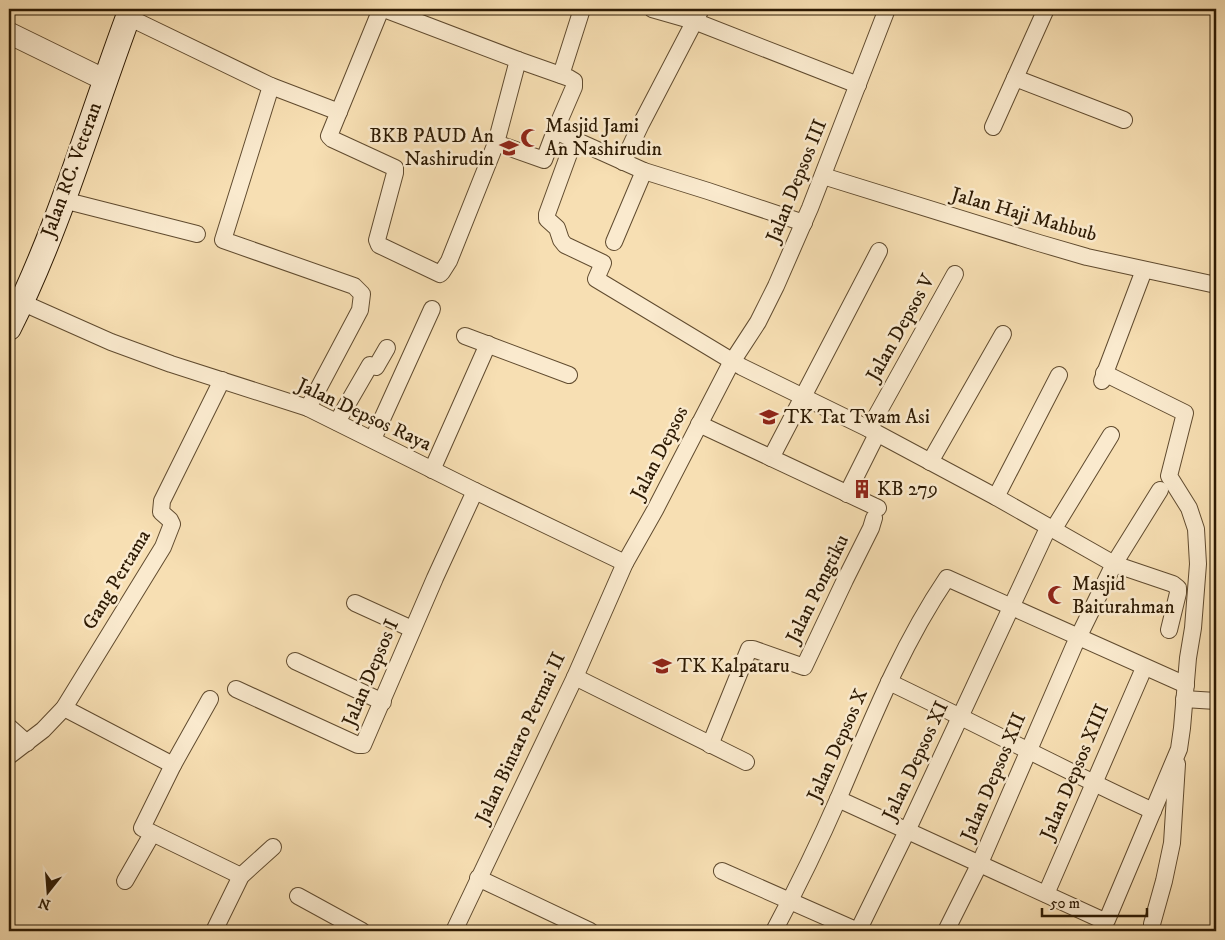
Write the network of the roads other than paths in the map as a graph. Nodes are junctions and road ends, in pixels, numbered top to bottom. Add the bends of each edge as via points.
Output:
1 (383, 9) edge
2 (582, 9) edge
3 (652, 9) edge
4 (888, 9) edge
5 (1046, 9) edge
6 (129, 13) edge
7 (697, 15) edge
8 (9, 33) edge
9 (518, 60) junction
10 (561, 75) junction
11 (1015, 78) junction
12 (105, 80) junction
13 (858, 85) junction
14 (271, 86) junction
15 (339, 112) junction
16 (1124, 120) dead end
17 (993, 127) dead end
18 (555, 131) junction
19 (574, 140) junction
20 (496, 143) junction
21 (623, 162) junction
22 (644, 171) junction
23 (823, 176) junction
24 (63, 200) junction
25 (804, 223) junction
26 (197, 234) dead end
27 (614, 242) dead end
28 (879, 251) dead end
29 (1144, 270) junction
30 (955, 274) dead end
31 (1216, 285) edge
32 (22, 302) junction
33 (432, 309) dead end
34 (9, 328) edge
35 (1004, 334) dead end
36 (465, 336) dead end
37 (488, 344) junction
38 (387, 348) dead end
39 (737, 365) junction
40 (569, 375) dead end
41 (1059, 375) dead end
42 (222, 380) junction
43 (804, 396) junction
44 (308, 408) junction
45 (337, 422) junction
46 (699, 424) junction
47 (873, 432) junction
48 (1111, 435) dead end
49 (373, 439) junction
50 (771, 458) junction
51 (930, 462) junction
52 (432, 470) junction
53 (1160, 490) dead end
54 (475, 492) junction
55 (847, 494) junction
56 (996, 497) junction
57 (1050, 529) junction
58 (625, 563) junction
59 (1114, 564) junction
60 (355, 603) dead end
61 (1011, 608) junction
62 (412, 629) junction
63 (1169, 630) dead end
64 (1078, 638) junction
65 (295, 661) dead end
66 (1144, 668) junction
67 (575, 676) junction
68 (889, 682) junction
69 (236, 689) dead end
70 (1185, 692) junction
71 (210, 699) dead end
72 (1216, 701) edge
73 (383, 702) junction
74 (64, 708) junction
75 (960, 716) junction
76 (9, 727) edge
77 (27, 743) junction
78 (710, 745) junction
79 (1028, 750) junction
80 (1179, 750) junction
81 (9, 756) edge
82 (746, 762) dead end
83 (173, 765) junction
84 (1093, 784) junction
85 (838, 799) junction
86 (1153, 810) junction
87 (907, 831) junction
88 (152, 834) junction
89 (273, 847) dead end
90 (980, 863) junction
91 (722, 871) dead end
92 (241, 876) junction
93 (478, 878) junction
94 (125, 881) dead end
95 (1046, 894) junction
96 (298, 896) dead end
97 (790, 902) junction
98 (214, 931) edge
99 (362, 931) edge
100 (454, 931) edge
101 (590, 931) edge
102 (774, 931) edge
103 (858, 931) edge
104 (946, 931) edge
105 (1152, 931) edge

1 - 9 street
1 - 15 street
2 - 10 street
3 - 7 street
4 - 13 street, Jalan Depsos III
5 - 11 street
6 - 12 main road, Jalan RC. Veteran
6 - 14 street
7 - 13 street
7 - 21 street
8 - 12 street
9 - 10 street
9 - 20 street
10 - 18 street via 572,79 575,84
11 - 16 street
11 - 17 street
12 - 24 main road, Jalan RC. Veteran
13 - 23 street, Jalan Depsos III
14 - 15 street
14 - 44 street via 223,240 354,286 362,294 360,310
15 - 20 street via 329,137 395,169 377,240 379,245 441,273
18 - 19 street
18 - 20 street via 544,160
19 - 21 street
19 - 39 street via 547,214 561,240 603,264 596,279
21 - 22 street
22 - 25 street
22 - 27 street
23 - 25 street, Jalan Depsos III
23 - 29 street, Jalan Haji Mahbub via 999,232
24 - 26 street
24 - 32 main road, Jalan RC. Veteran
25 - 39 street, Jalan Depsos III
28 - 43 street
29 - 31 street, Jalan Haji Mahbub
29 - 70 street via 1103,377 1185,412 1169,476 1189,508 1196,529 1198,564
30 - 47 street, Jalan Depsos V
32 - 34 main road, Jalan RC. Veteran
32 - 42 street, Jalan Depsos Raya via 111,342
33 - 49 street
35 - 51 street
36 - 37 street
37 - 40 street
37 - 52 street
38 - 45 street via 376,368 370,365
39 - 43 street
39 - 46 street, Jalan Depsos
41 - 56 street
42 - 44 street, Jalan Depsos Raya
42 - 74 street, Gang Pertama via 162,501 161,512 172,524 163,547
43 - 47 street
43 - 50 street
44 - 45 street, Jalan Depsos Raya
45 - 49 street, Jalan Depsos Raya
46 - 50 street
46 - 58 street, Jalan Depsos
47 - 51 street
47 - 55 street, Jalan Depsos V
48 - 57 street, Jalan Depsos XI
49 - 52 street, Jalan Depsos Raya
50 - 55 street
51 - 56 street
52 - 54 street, Jalan Depsos Raya
53 - 59 street, Jalan Depsos XII
54 - 58 street, Jalan Depsos Raya
54 - 62 street, Jalan Depsos I
55 - 78 street, Jalan Pongtiku via 876,512 804,667 749,649
56 - 57 street
57 - 59 street
57 - 61 street, Jalan Depsos XI
58 - 67 street, Jalan Bintaro Permai II
59 - 63 street via 1178,588
59 - 64 street, Jalan Depsos XII
60 - 62 street
61 - 64 street
61 - 68 street, Jalan Depsos X via 947,578 924,612
61 - 75 street, Jalan Depsos XI
62 - 73 street, Jalan Depsos I
64 - 66 street
64 - 79 street, Jalan Depsos XII
65 - 73 street
66 - 70 street
66 - 84 street, Jalan Depsos XIII
67 - 78 street
67 - 93 street, Jalan Bintaro Permai II
68 - 75 street
68 - 85 street, Jalan Depsos X
69 - 73 street, Jalan Depsos I via 361,746
70 - 72 street
70 - 80 street
71 - 83 street
74 - 77 street, Gang Pertama
74 - 83 street
75 - 79 street
75 - 87 street, Jalan Depsos XI
76 - 77 street
77 - 81 street, Gang Pertama
78 - 82 street
79 - 84 street
79 - 90 street, Jalan Depsos XII
80 - 86 street
80 - 105 street via 1172,844
83 - 88 street via 142,828
84 - 86 street
84 - 95 street, Jalan Depsos XIII
85 - 87 street
85 - 97 street, Jalan Depsos X
86 - 95 street via 1107,920
87 - 90 street
87 - 103 street, Jalan Depsos XI
88 - 92 street
88 - 94 street
89 - 92 street
90 - 95 street
90 - 104 street, Jalan Depsos XII
91 - 97 street
92 - 98 street
93 - 100 street, Jalan Bintaro Permai II
93 - 101 street
96 - 99 street
97 - 102 street, Jalan Depsos X
97 - 103 street

